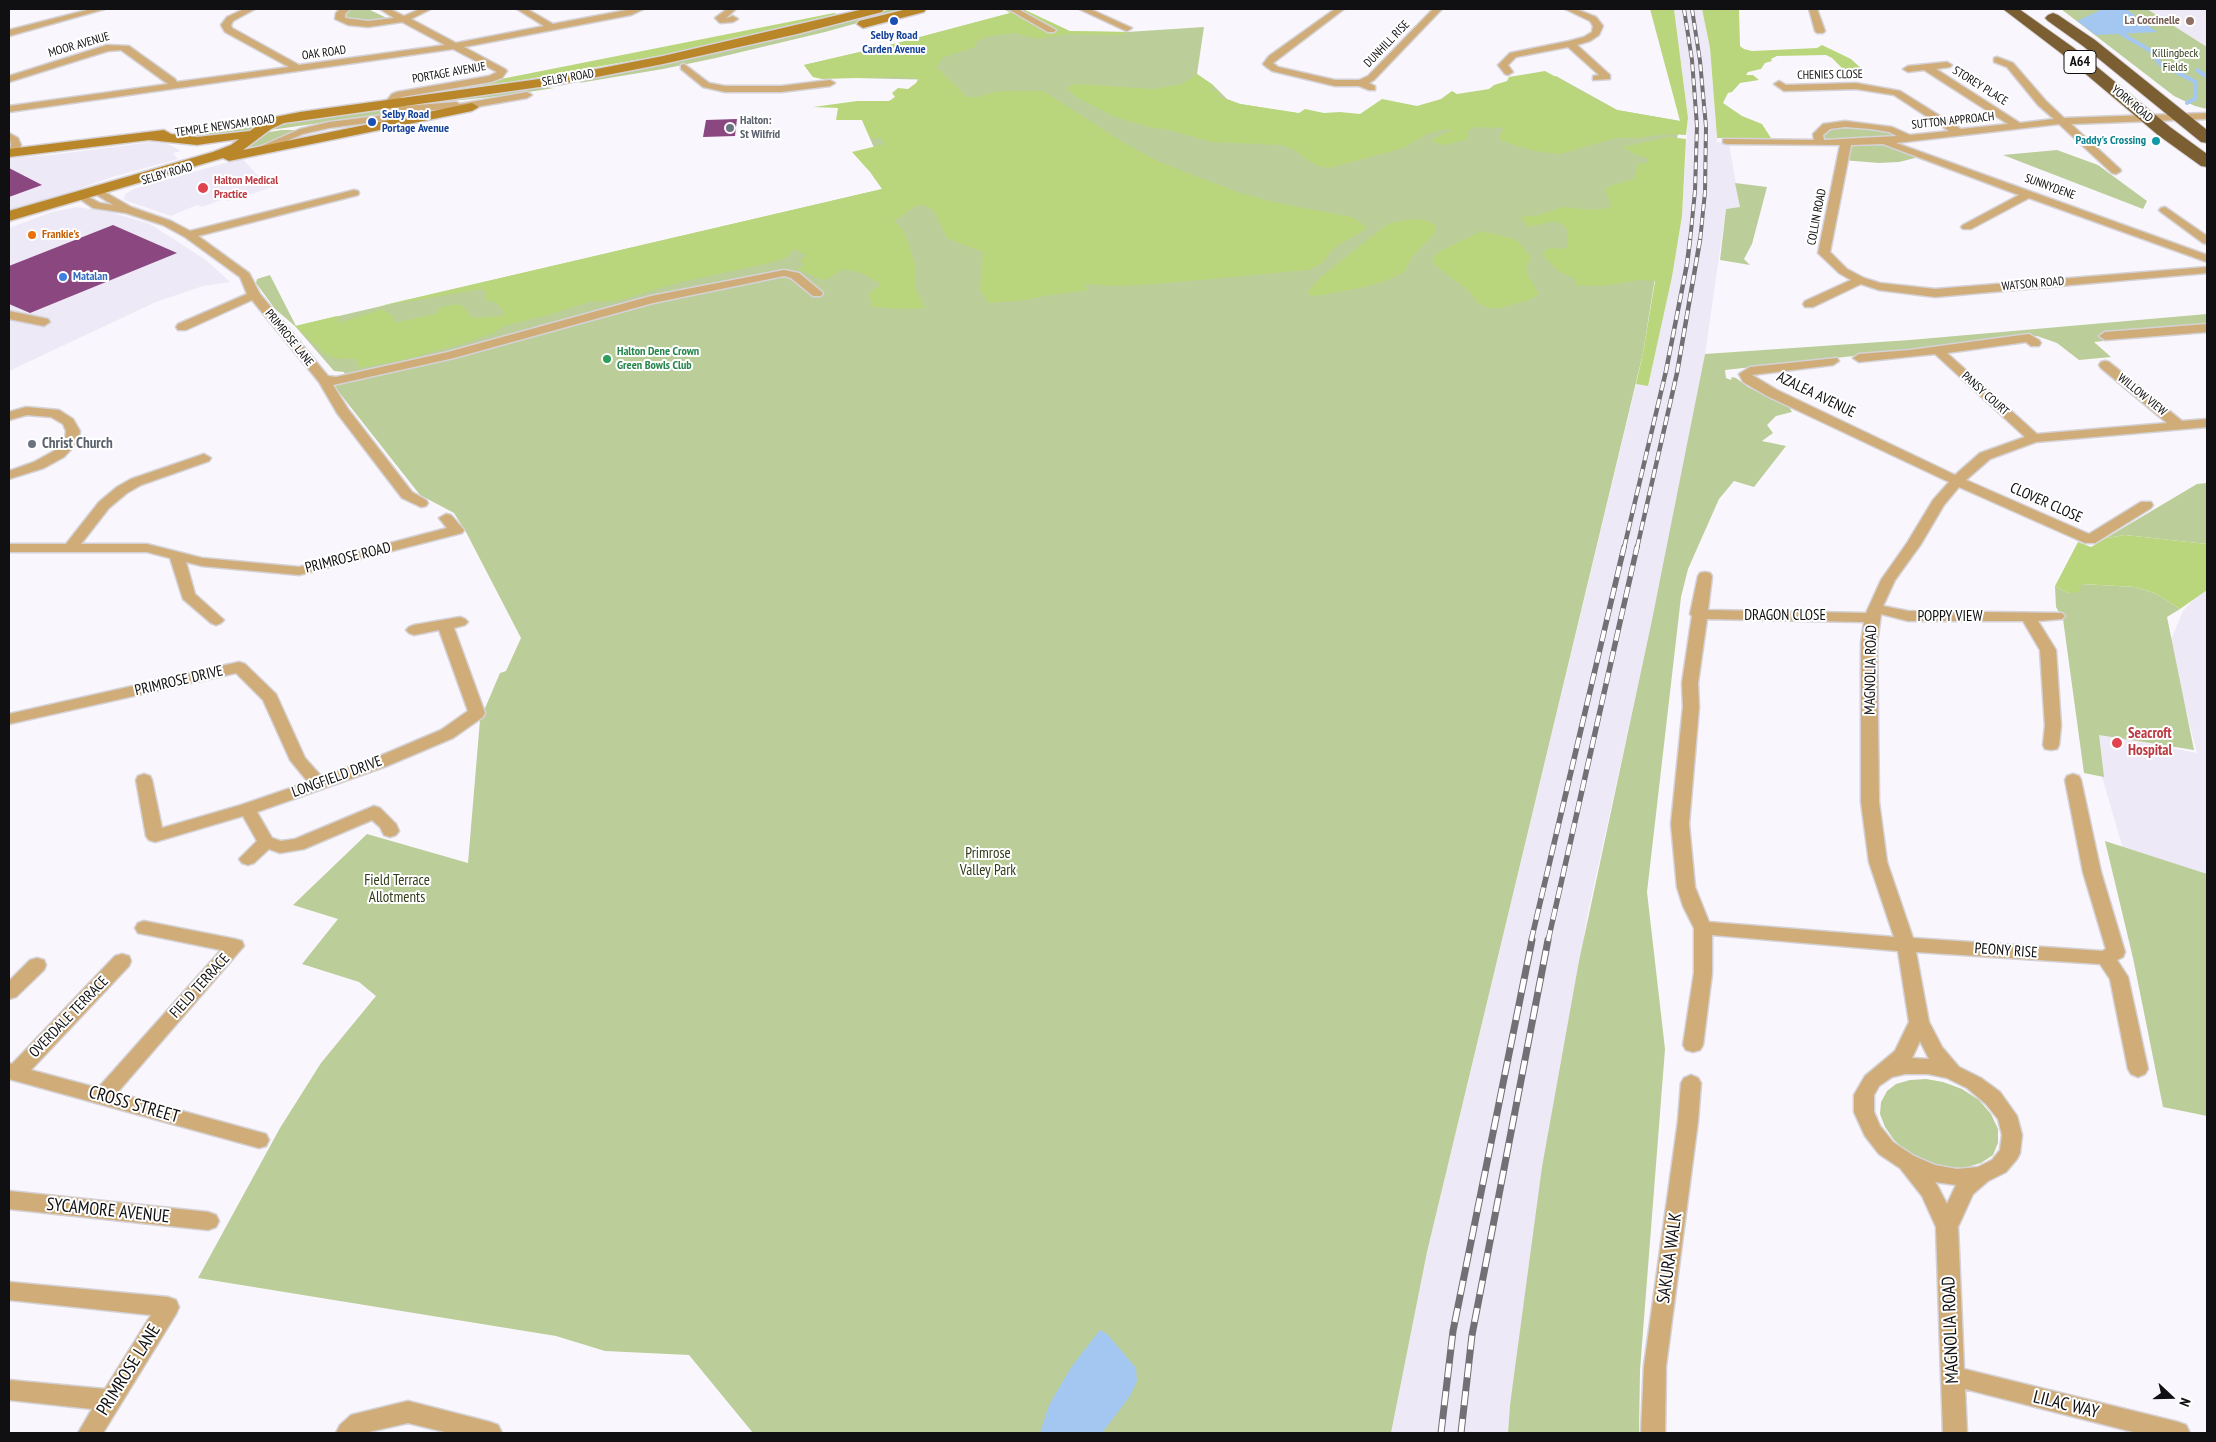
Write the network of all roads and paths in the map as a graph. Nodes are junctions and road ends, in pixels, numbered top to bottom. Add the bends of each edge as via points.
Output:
1 (101, 9) edge
2 (251, 9) edge
3 (346, 9) edge
4 (384, 9) edge
5 (427, 9) edge
6 (521, 9) edge
7 (640, 9) edge
8 (732, 9) edge
9 (878, 9) edge
10 (920, 9) edge
11 (1012, 9) edge
12 (1083, 9) edge
13 (1340, 9) edge
14 (1438, 9) edge
15 (1569, 9) edge
16 (1813, 9) edge
17 (2010, 9) edge
18 (2040, 9) edge
19 (404, 19) junction
20 (732, 19) dead end
21 (550, 26) junction
22 (1127, 28) dead end
23 (1051, 30) dead end
24 (1820, 31) dead end
25 (9, 33) edge
26 (2082, 38) junction
27 (1570, 44) junction
28 (455, 46) junction
29 (1997, 60) dead end
30 (1947, 65) dead end
31 (684, 67) junction
32 (1926, 67) junction
33 (1908, 69) dead end
34 (297, 70) junction
35 (1508, 72) dead end
36 (1596, 78) dead end
37 (9, 79) edge
38 (830, 83) dead end
39 (1361, 83) junction
40 (1779, 84) dead end
41 (173, 86) junction
42 (1372, 88) dead end
43 (564, 89) junction
44 (527, 95) junction
45 (2159, 98) junction
46 (389, 104) junction
47 (456, 105) junction
48 (9, 109) edge
49 (2207, 111) edge
50 (300, 116) junction
51 (2207, 116) edge
52 (2182, 117) junction
53 (2148, 118) junction
54 (2063, 121) junction
55 (322, 127) junction
56 (2020, 127) junction
57 (280, 128) junction
58 (256, 132) junction
59 (1960, 133) junction
60 (9, 136) edge
61 (150, 136) junction
62 (1908, 138) junction
63 (2207, 138) edge
64 (1727, 141) dead end
65 (1883, 141) junction
66 (1846, 142) junction
67 (1820, 143) junction
68 (238, 151) junction
69 (255, 151) junction
70 (11, 153) edge
71 (2207, 153) edge
72 (2207, 162) edge
73 (2116, 171) dead end
74 (354, 193) dead end
75 (90, 194) junction
76 (2029, 194) junction
77 (128, 210) junction
78 (2165, 210) dead end
79 (9, 216) edge
80 (9, 223) edge
81 (1967, 227) dead end
82 (189, 235) junction
83 (2207, 241) edge
84 (2207, 259) edge
85 (2207, 270) edge
86 (1860, 280) junction
87 (817, 293) dead end
88 (254, 295) junction
89 (1809, 304) dead end
90 (9, 316) edge
91 (44, 322) dead end
92 (182, 327) dead end
93 (2206, 329) edge
94 (2105, 336) dead end
95 (2036, 343) dead end
96 (1937, 350) junction
97 (1859, 358) dead end
98 (1833, 360) dead end
99 (2105, 365) dead end
100 (324, 380) junction
101 (9, 416) edge
102 (2207, 422) edge
103 (2178, 425) junction
104 (2034, 438) junction
105 (204, 458) dead end
106 (9, 475) edge
107 (1956, 481) junction
108 (421, 503) dead end
109 (2146, 505) dead end
110 (446, 518) dead end
111 (71, 547) junction
112 (9, 548) edge
113 (177, 557) junction
114 (1706, 576) dead end
115 (1873, 613) junction
116 (1698, 614) junction
117 (2028, 616) junction
118 (2057, 616) dead end
119 (216, 620) dead end
120 (414, 630) dead end
121 (1690, 683) joint
122 (9, 719) edge
123 (2051, 746) dead end
124 (144, 780) dead end
125 (2073, 780) dead end
126 (318, 783) junction
127 (247, 809) junction
128 (390, 831) dead end
129 (266, 842) junction
130 (248, 859) dead end
131 (144, 928) dead end
132 (1703, 928) junction
133 (1906, 945) junction
134 (2105, 958) junction
135 (122, 961) dead end
136 (37, 964) dead end
137 (9, 992) edge
138 (1919, 1022) junction
139 (1693, 1045) dead end
140 (2138, 1069) dead end
141 (1886, 1071) junction
142 (12, 1072) edge
143 (1952, 1072) junction
144 (1691, 1083) dead end
145 (103, 1096) junction
146 (259, 1140) dead end
147 (1907, 1162) junction
148 (1980, 1175) junction
149 (9, 1200) edge
150 (208, 1221) dead end
151 (1947, 1227) junction
152 (9, 1292) edge
153 (1953, 1376) junction
154 (9, 1390) edge
155 (111, 1400) junction
156 (90, 1433) edge
157 (348, 1433) edge
158 (490, 1433) edge
159 (1653, 1433) edge
160 (1955, 1433) edge
161 (2178, 1433) edge

1 - 25 street
2 - 34 street via 230,19 226,25 228,30
3 - 19 street via 339,16 344,22 368,24
4 - 19 street, PORTAGE AVENUE
5 - 19 street
6 - 21 street
7 - 21 street, OAK ROAD
8 - 20 street via 720,18 723,22
9 - 46 main road, SELBY ROAD via 664,60 561,80
10 - 31 main road, SELBY ROAD via 810,39
11 - 23 street
12 - 22 street
13 - 39 street via 1268,64 1275,69 1335,84
14 - 39 street, DUNHILL RISE via 1371,78
15 - 27 street via 1588,16 1598,26 1592,36
16 - 24 street
17 - 53 highway, YORK ROAD / A64 via 2068,51
18 - 26 highway, YORK ROAD / A64
19 - 28 street, PORTAGE AVENUE
21 - 28 street, OAK ROAD
26 - 45 highway, YORK ROAD / A64
26 - 49 highway via 2111,53 2177,103
27 - 35 street via 1513,55 1503,65
27 - 36 street via 1608,77
28 - 34 street, OAK ROAD
28 - 46 street, PORTAGE AVENUE via 501,73 491,79 400,94
29 - 54 street via 2010,65 2042,103
30 - 32 street, STOREY PLACE
31 - 38 street via 706,85 724,88 750,90
31 - 43 main road, SELBY ROAD
32 - 33 street, STOREY PLACE
32 - 56 street, STOREY PLACE
34 - 41 street, OAK ROAD
37 - 41 street, MOOR AVENUE via 107,48 121,47 172,81
39 - 42 street, DUNHILL RISE
40 - 59 street, CHENIES CLOSE via 1784,88 1856,86 1889,91
41 - 48 street, OAK ROAD
43 - 44 main road, SELBY ROAD
43 - 69 main road, SELBY ROAD
44 - 47 main road, SELBY ROAD
44 - 55 street
45 - 52 highway, YORK ROAD / A64
45 - 53 highway via 2158,111
46 - 47 street, PORTAGE AVENUE via 405,109
46 - 50 main road, SELBY ROAD
47 - 57 main road, SELBY ROAD
50 - 58 main road, SELBY ROAD via 272,123
50 - 61 main road, TEMPLE NEWSAM ROAD
51 - 52 street, SUTTON APPROACH
52 - 53 street, SUTTON APPROACH
52 - 63 highway, YORK ROAD / A64
52 - 71 highway via 2172,123 2174,126
53 - 54 street, SUTTON APPROACH
53 - 72 highway, YORK ROAD / A64
54 - 56 street, SUTTON APPROACH
54 - 73 street
55 - 57 street
55 - 69 street via 300,132
56 - 59 street, SUTTON APPROACH
57 - 58 main road, SELBY ROAD
58 - 61 main road, TEMPLE NEWSAM ROAD via 197,141
58 - 68 main road, SELBY ROAD
59 - 62 street, SUTTON APPROACH
60 - 70 street via 16,145
61 - 70 main road, TEMPLE NEWSAM ROAD
62 - 65 street, SUTTON APPROACH
62 - 67 street via 1892,130 1845,124 1827,126 1818,134
64 - 67 street, SUTTON APPROACH
65 - 66 street, SUTTON APPROACH
65 - 76 street, SUNNYDENE
66 - 67 street, SUTTON APPROACH
66 - 86 street, COLLIN ROAD via 1824,253 1843,271
68 - 69 main road, SELBY ROAD
68 - 75 main road, SELBY ROAD
74 - 82 street
75 - 77 street, PRIMROSE LANE
75 - 77 street, PRIMROSE LANE via 97,206
75 - 79 main road, SELBY ROAD
75 - 80 main road, SELBY ROAD
76 - 81 street
76 - 84 street, SUNNYDENE
77 - 82 street, PRIMROSE LANE
78 - 83 street
82 - 88 street, PRIMROSE LANE via 245,275
85 - 86 street, WATSON ROAD via 1935,293
86 - 89 street
87 - 100 street via 795,275 784,273 634,304 450,355 336,381
88 - 92 street
88 - 100 street, PRIMROSE LANE
90 - 91 street
93 - 94 street
95 - 96 street, PANSY COURT via 2029,338
96 - 97 street, PANSY COURT
96 - 104 street, PANSY COURT
98 - 107 street, AZALEA AVENUE via 1740,374 1772,393
99 - 103 street, WILLOW VIEW
100 - 108 street, PRIMROSE LANE via 342,410 407,495
101 - 106 street via 26,411 54,413 68,422 73,431 71,442 59,454
102 - 103 street, MAGNOLIA ROAD
103 - 104 street, MAGNOLIA ROAD
104 - 107 street, MAGNOLIA ROAD via 1985,456
105 - 111 street via 122,490 104,504
107 - 109 street, CLOVER CLOSE via 2090,540
107 - 115 street, MAGNOLIA ROAD via 1888,580
110 - 113 street, PRIMROSE ROAD via 457,530 299,571
111 - 112 street, PRIMROSE ROAD
111 - 113 street, PRIMROSE ROAD via 147,548
113 - 119 street via 188,596
114 - 116 street
115 - 116 street, DRAGON CLOSE via 1793,617
115 - 117 street, POPPY VIEW
115 - 133 street, MAGNOLIA ROAD via 1869,643 1870,802 1878,862
116 - 121 street
117 - 118 street, POPPY VIEW
117 - 123 street via 2048,650 2053,726
120 - 126 street, LONGFIELD DRIVE via 453,624 477,713 448,734 381,762
121 - 132 street via 1688,761 1680,824 1686,888
122 - 126 street, PRIMROSE DRIVE via 239,667 270,698 298,760
124 - 127 street, LONGFIELD DRIVE via 155,836
125 - 134 street via 2092,872 2116,952
126 - 127 street, LONGFIELD DRIVE
127 - 129 street
128 - 129 street via 374,812 298,845 280,847
129 - 130 street
131 - 145 street, FIELD TERRACE via 235,946
132 - 133 street
132 - 139 street via 1703,973
133 - 134 street, PEONY RISE
133 - 138 street, MAGNOLIA ROAD
134 - 140 street via 2119,977
135 - 142 street, OVERDALE TERRACE
136 - 137 street
138 - 141 street, MAGNOLIA ROAD via 1903,1056
138 - 143 street, MAGNOLIA ROAD via 1935,1052
141 - 143 street, MAGNOLIA ROAD via 1928,1066
141 - 147 street, MAGNOLIA ROAD via 1872,1081 1864,1095 1864,1112 1872,1130 1886,1148
142 - 145 street, CROSS STREET
143 - 148 street, MAGNOLIA ROAD via 1993,1098 2007,1116 2012,1135 2010,1152 1999,1166
144 - 159 street, SAKURA WALK via 1655,1366
145 - 146 street, CROSS STREET
147 - 148 street, MAGNOLIA ROAD via 1940,1174 1957,1177
147 - 151 street, MAGNOLIA ROAD via 1930,1191
148 - 151 street, MAGNOLIA ROAD via 1965,1188
149 - 150 street, SYCAMORE AVENUE
151 - 153 street, MAGNOLIA ROAD
152 - 155 street, PRIMROSE LANE via 168,1307
153 - 160 street, MAGNOLIA ROAD
153 - 161 street, LILAC WAY
154 - 155 street
155 - 156 street, PRIMROSE LANE
157 - 158 street via 359,1423 408,1412

